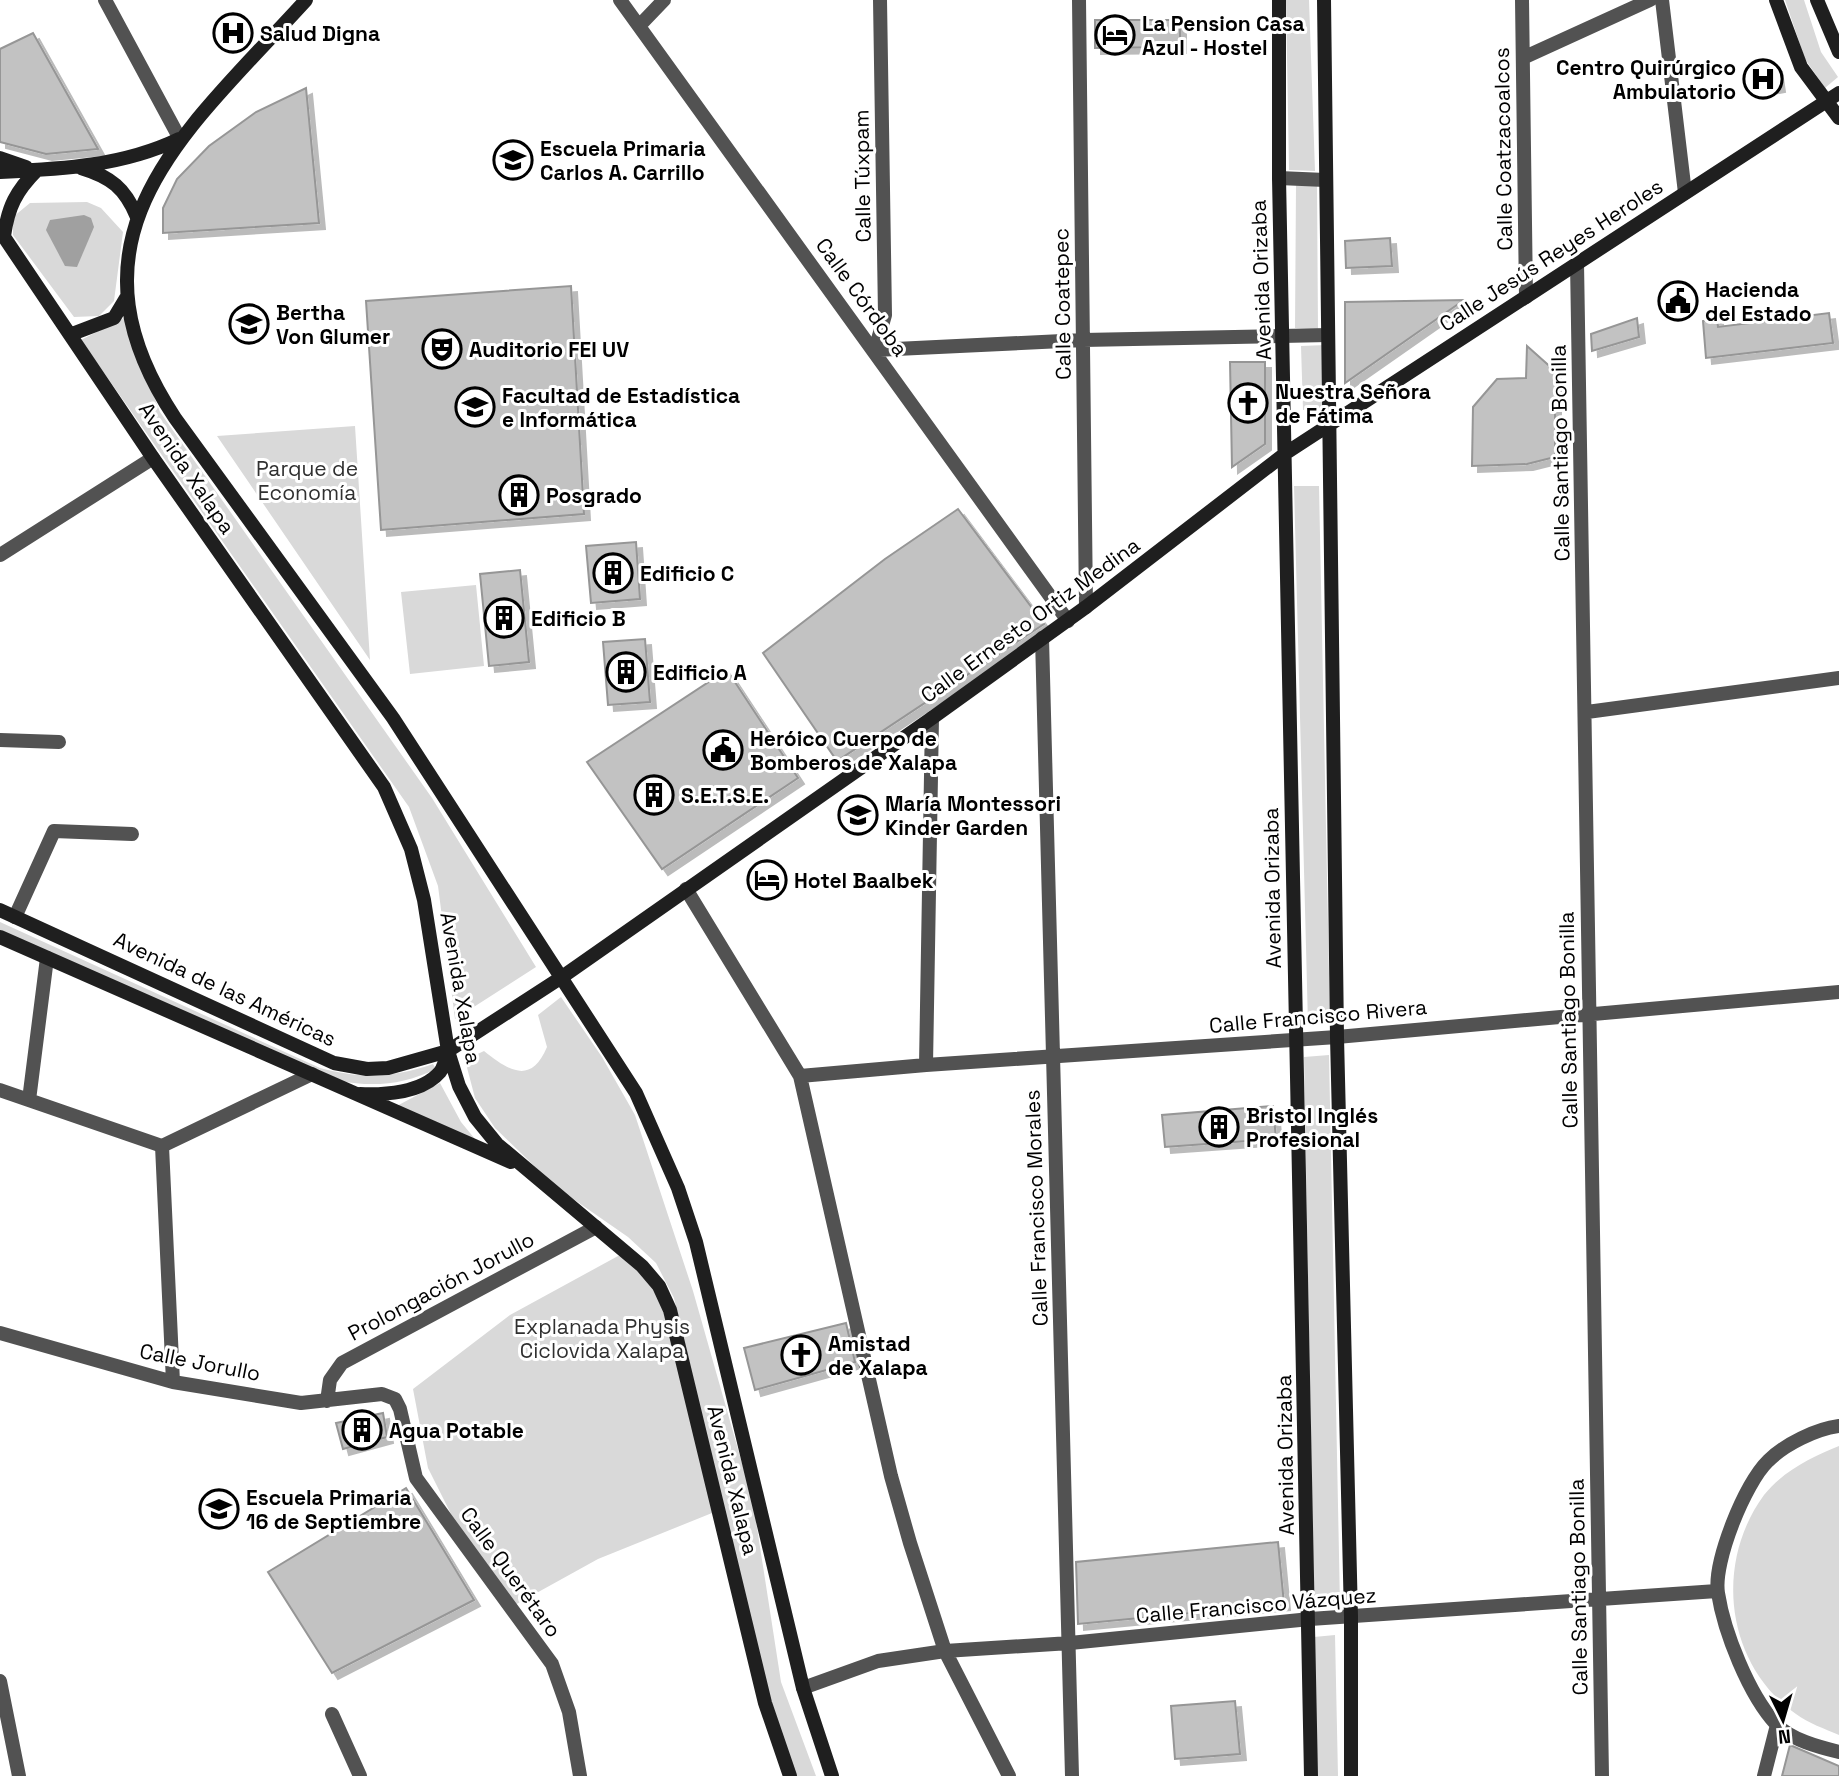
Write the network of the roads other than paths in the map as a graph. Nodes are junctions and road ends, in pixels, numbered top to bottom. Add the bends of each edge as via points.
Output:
1 (105, 0) edge
2 (306, 0) edge
3 (621, 0) edge
4 (664, 0) edge
5 (880, 0) edge
6 (1079, 0) edge
7 (1279, 0) edge
8 (1324, 0) edge
9 (1522, 0) edge
10 (1650, 0) edge
11 (1662, 0) edge
12 (1776, 0) edge
13 (1817, 0) edge
14 (640, 25) junction
15 (1839, 52) edge
16 (1523, 58) junction
17 (1839, 93) edge
18 (1825, 102) junction
19 (1839, 118) edge
20 (180, 139) junction
21 (0, 158) edge
22 (78, 167) junction
23 (37, 170) junction
24 (0, 172) edge
25 (1279, 178) junction
26 (1325, 180) junction
27 (1685, 193) junction
28 (137, 217) junction
29 (2, 233) edge
30 (1577, 263) junction
31 (1526, 297) junction
32 (126, 298) junction
33 (72, 334) junction
34 (1284, 335) junction
35 (1328, 335) junction
36 (1083, 340) junction
37 (875, 350) junction
38 (1331, 423) junction
39 (1286, 453) junction
40 (153, 458) junction
41 (0, 555) edge
42 (1086, 607) junction
43 (1068, 621) junction
44 (1042, 638) junction
45 (1839, 678) edge
46 (1587, 712) junction
47 (932, 718) junction
48 (0, 740) edge
49 (59, 742) dead end
50 (132, 834) dead end
51 (686, 889) junction
52 (0, 910) edge
53 (15, 917) junction
54 (0, 937) edge
55 (47, 958) junction
56 (562, 977) junction
57 (1839, 992) edge
58 (1589, 1014) junction
59 (1337, 1037) junction
60 (1296, 1040) junction
61 (449, 1051) junction
62 (1052, 1057) junction
63 (926, 1065) junction
64 (312, 1074) junction
65 (800, 1076) junction
66 (0, 1090) edge
67 (351, 1093) junction
68 (29, 1100) junction
69 (162, 1146) junction
70 (529, 1169) junction
71 (596, 1227) junction
72 (0, 1333) edge
73 (173, 1382) junction
74 (395, 1399) joint
75 (327, 1401) junction
76 (1839, 1426) edge
77 (1717, 1591) junction
78 (1599, 1598) junction
79 (1352, 1617) junction
80 (1310, 1619) junction
81 (1070, 1643) junction
82 (946, 1651) junction
83 (0, 1681) edge
84 (803, 1688) junction
85 (332, 1714) dead end
86 (1777, 1725) junction
87 (1839, 1752) edge
88 (19, 1776) edge
89 (360, 1776) edge
90 (579, 1776) edge
91 (790, 1776) edge
92 (832, 1776) edge
93 (1009, 1776) edge
94 (1072, 1776) edge
95 (1311, 1776) edge
96 (1351, 1776) edge
97 (1602, 1776) edge
98 (1764, 1776) edge

1 - 20 street
2 - 20 main road
3 - 14 street, Calle Córdoba
4 - 14 street
5 - 37 street, Calle Túxpam via 885,315
6 - 36 street, Calle Coatepec
7 - 25 main road, Avenida Orizaba
8 - 26 main road
9 - 16 street, Calle Coatzacoalcos
10 - 16 street
11 - 27 street
12 - 18 main road via 1801,67
13 - 15 main road
14 - 37 street, Calle Córdoba
16 - 31 street, Calle Coatzacoalcos
17 - 18 main road, Calle Jesús Reyes Heroles
18 - 19 main road
18 - 27 main road, Calle Jesús Reyes Heroles
20 - 22 main road via 149,154
20 - 28 main road, Avenida Xalapa
21 - 23 main road
22 - 23 main road
22 - 28 main road via 118,184 129,196
23 - 24 main road
23 - 29 main road via 8,208
25 - 26 street
25 - 34 main road, Avenida Orizaba
26 - 35 main road
27 - 30 main road, Calle Jesús Reyes Heroles
28 - 32 main road, Avenida Xalapa via 128,242
29 - 33 main road, Avenida Xalapa
30 - 31 main road, Calle Jesús Reyes Heroles
30 - 46 street, Calle Santiago Bonilla
31 - 38 main road, Calle Jesús Reyes Heroles
32 - 33 main road via 114,318
32 - 56 main road, Avenida Xalapa via 140,354 155,388 393,718
33 - 40 main road, Avenida Xalapa
34 - 35 street
34 - 36 street
34 - 39 main road, Avenida Orizaba
35 - 38 main road
36 - 37 street
36 - 42 street, Calle Coatepec
37 - 43 street, Calle Córdoba
38 - 39 main road, Calle Jesús Reyes Heroles
38 - 59 main road
39 - 42 main road, Calle Ernesto Ortiz Medina
39 - 60 main road, Avenida Orizaba
40 - 41 street
40 - 61 main road, Avenida Xalapa via 384,787 411,849 424,900
42 - 43 main road, Calle Ernesto Ortiz Medina
43 - 44 main road, Calle Ernesto Ortiz Medina
44 - 47 main road, Calle Ernesto Ortiz Medina
44 - 62 street, Calle Francisco Morales
45 - 46 street
46 - 58 street, Calle Santiago Bonilla
47 - 51 main road, Calle Ernesto Ortiz Medina
47 - 63 street
48 - 49 street
50 - 53 street via 54,831
51 - 56 main road, Calle Ernesto Ortiz Medina
51 - 65 street
52 - 53 main road, Avenida de las Américas
53 - 61 main road, Avenida de las Américas via 334,1063 387,1068
54 - 55 main road, Avenida de las Américas
55 - 64 main road, Avenida de las Américas
55 - 68 street
56 - 61 main road, Calle Ernesto Ortiz Medina
56 - 84 main road, Avenida Xalapa via 636,1093 678,1188 711,1300
57 - 58 street, Calle Francisco Rivera
58 - 59 street, Calle Francisco Rivera
58 - 78 street, Calle Santiago Bonilla
59 - 60 street, Calle Francisco Rivera
59 - 79 main road
60 - 62 street, Calle Francisco Rivera
60 - 80 main road, Avenida Orizaba
61 - 67 main road, Avenida de las Américas via 440,1072 426,1083 398,1092
61 - 70 main road, Avenida Xalapa via 475,1118
62 - 63 street, Calle Francisco Rivera
62 - 81 street, Calle Francisco Morales
63 - 65 street, Calle Francisco Rivera
64 - 67 main road, Avenida de las Américas
64 - 69 street
65 - 82 street via 891,1476
66 - 68 street
67 - 70 main road, Avenida de las Américas
68 - 69 street
69 - 73 street
70 - 71 main road, Avenida Xalapa
71 - 75 street, Prolongación Jorullo via 342,1363 330,1380
71 - 91 main road, Avenida Xalapa via 642,1266 659,1286 670,1310 765,1703
72 - 73 street, Calle Jorullo
73 - 75 street, Calle Jorullo via 301,1403
74 - 75 street, Calle Jorullo via 382,1394
74 - 90 street, Calle Querétaro via 416,1478 552,1664 569,1712
76 - 77 street via 1799,1440 1768,1461 1754,1480 1720,1558
77 - 78 street, Calle Francisco Vázquez
77 - 86 street via 1730,1638 1751,1685
78 - 79 street, Calle Francisco Vázquez
78 - 97 street, Calle Santiago Bonilla
79 - 80 street, Calle Francisco Vázquez
79 - 96 main road
80 - 81 street, Calle Francisco Vázquez
80 - 95 main road, Avenida Orizaba
81 - 82 street, Calle Francisco Vázquez
81 - 94 street, Calle Francisco Morales
82 - 84 street, Calle Francisco Vázquez via 878,1661
82 - 93 street
83 - 88 street
84 - 92 main road, Avenida Xalapa
85 - 89 street
86 - 87 street via 1811,1744
86 - 98 street

